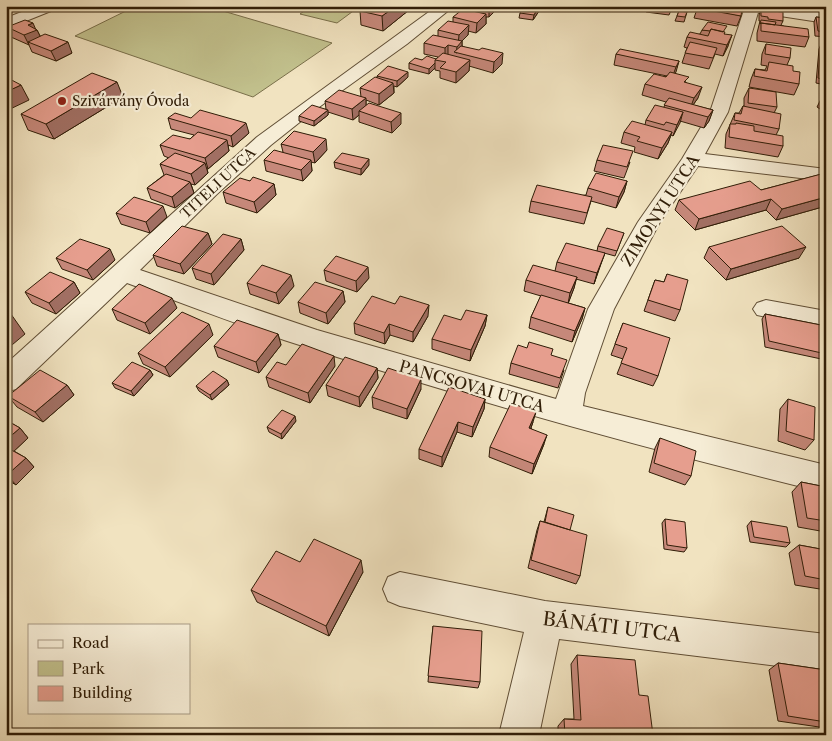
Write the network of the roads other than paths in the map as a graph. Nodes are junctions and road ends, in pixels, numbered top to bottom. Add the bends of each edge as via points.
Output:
1 (51, 6) edge
2 (447, 6) edge
3 (750, 7) edge
4 (826, 18) edge
5 (6, 24) edge
6 (692, 160) junction
7 (826, 175) edge
8 (123, 274) junction
9 (766, 309) dead end
10 (826, 320) edge
11 (6, 381) edge
12 (568, 414) junction
13 (826, 479) edge
14 (400, 589) dead end
15 (545, 619) junction
16 (826, 653) edge
17 (519, 735) edge

1 - 5 street
2 - 8 street, TITELI UTCA via 264,141 221,178
3 - 4 street
3 - 6 street, ZIMONYI UTCA via 719,112
6 - 7 street
6 - 12 street, ZIMONYI UTCA via 649,222 601,309 571,393
8 - 11 street, TITELI UTCA
8 - 12 street, PANCSOVAI UTCA via 315,340
9 - 10 street
12 - 13 street, PANCSOVAI UTCA
14 - 15 street, BÁNÁTI UTCA
15 - 16 street, BÁNÁTI UTCA
15 - 17 street

